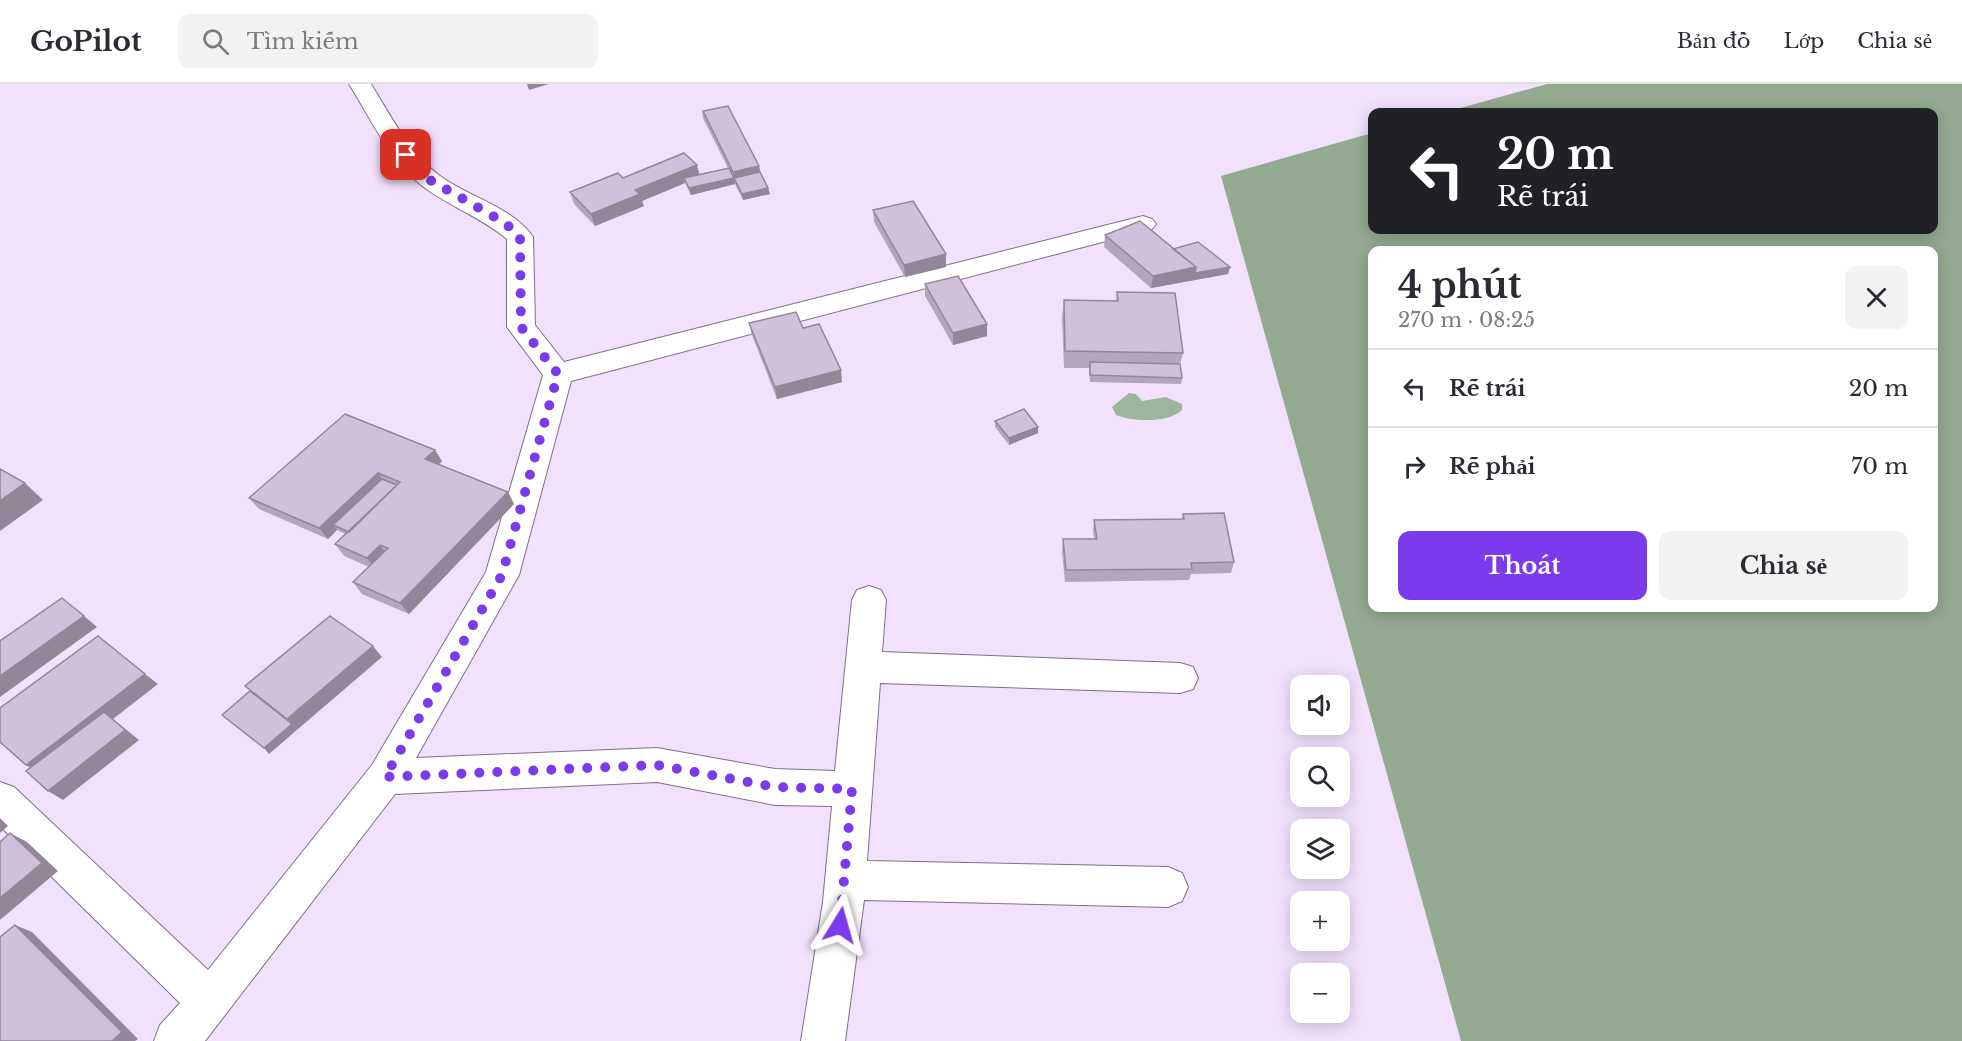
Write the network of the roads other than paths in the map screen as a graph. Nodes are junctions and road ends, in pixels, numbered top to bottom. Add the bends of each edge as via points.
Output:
1 (360, 84) edge
2 (1143, 224) edge
3 (558, 374) junction
4 (869, 600) dead end
5 (863, 667) junction
6 (1180, 678) dead end
7 (385, 777) junction
8 (852, 789) junction
9 (0, 800) edge
10 (845, 880) junction
11 (1168, 887) dead end
12 (192, 1029) edge
13 (823, 1041) edge

1 - 3 street via 406,155 430,180 505,223 520,237 521,327
2 - 3 street
3 - 7 street via 502,575
4 - 5 street
5 - 6 street
5 - 8 street
7 - 8 street via 657,765 775,787
7 - 12 street
8 - 10 street
9 - 12 street
10 - 11 street
10 - 13 street

